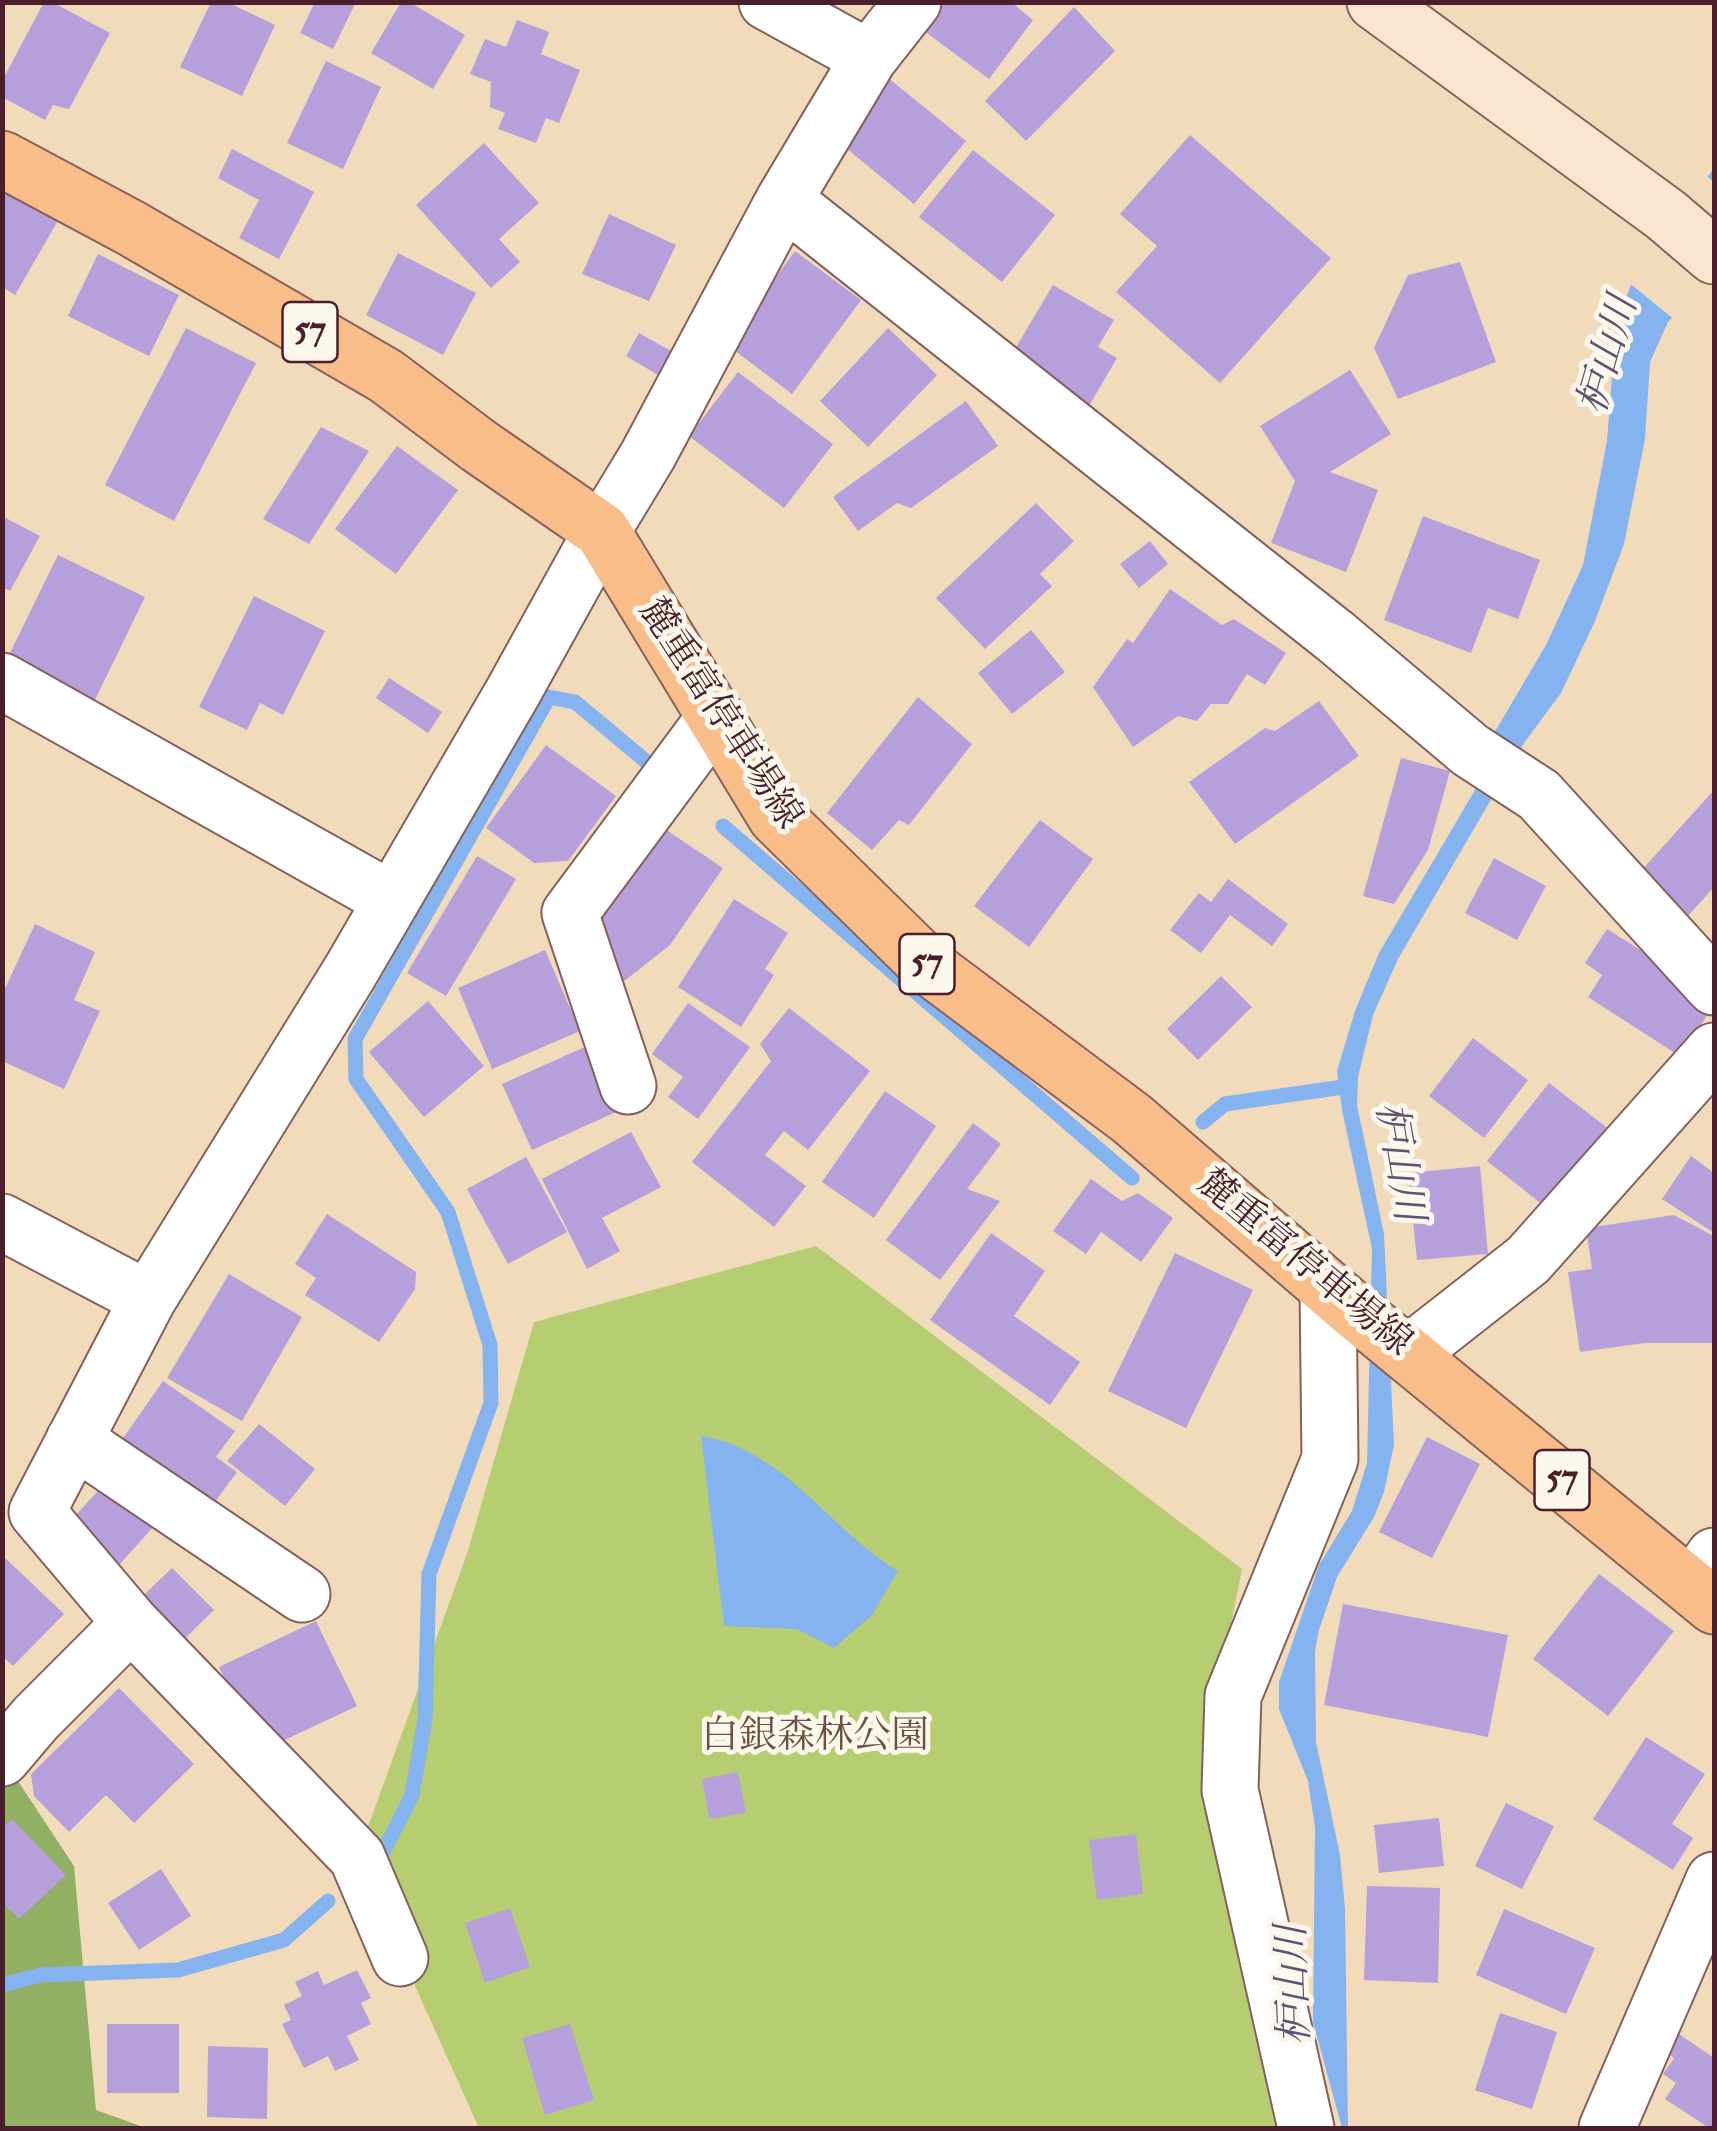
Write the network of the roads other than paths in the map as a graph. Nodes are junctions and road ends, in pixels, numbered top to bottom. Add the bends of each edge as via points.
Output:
1 (767, 2) edge
2 (914, 2) edge
3 (1375, 2) edge
4 (869, 58) junction
5 (2, 159) edge
6 (784, 200) junction
7 (1714, 256) edge
8 (602, 531) junction
9 (2, 682) edge
10 (716, 716) junction
11 (392, 900) junction
12 (1714, 987) edge
13 (1714, 1051) edge
14 (628, 1086) dead end
15 (2, 1222) edge
16 (1339, 1298) junction
17 (148, 1299) junction
18 (1408, 1354) junction
19 (74, 1440) junction
20 (1707, 1583) edge
21 (302, 1594) dead end
22 (131, 1623) junction
23 (2, 1758) edge
24 (1714, 1880) edge
25 (400, 1958) dead end
26 (1306, 2128) edge
27 (1608, 2128) edge

1 - 4 street
2 - 4 street
3 - 7 street
4 - 6 street
5 - 8 main road, 麓重富停車場線 / 57 via 386,376
6 - 8 street
6 - 12 street via 1470,750 1539,795
8 - 10 main road, 麓重富停車場線 / 57
8 - 11 street
9 - 11 street
10 - 14 street via 570,913
10 - 16 main road, 麓重富停車場線 / 57 via 776,817 929,966 1132,1119
11 - 17 street
13 - 18 street via 1528,1260
15 - 17 street
16 - 18 main road, 麓重富停車場線 / 57
16 - 26 street via 1330,1458 1232,1696 1230,1790
17 - 19 street
18 - 20 main road, 麓重富停車場線 / 57
19 - 21 street
19 - 22 street via 37,1512
22 - 23 street
22 - 25 street via 357,1857
24 - 27 street

